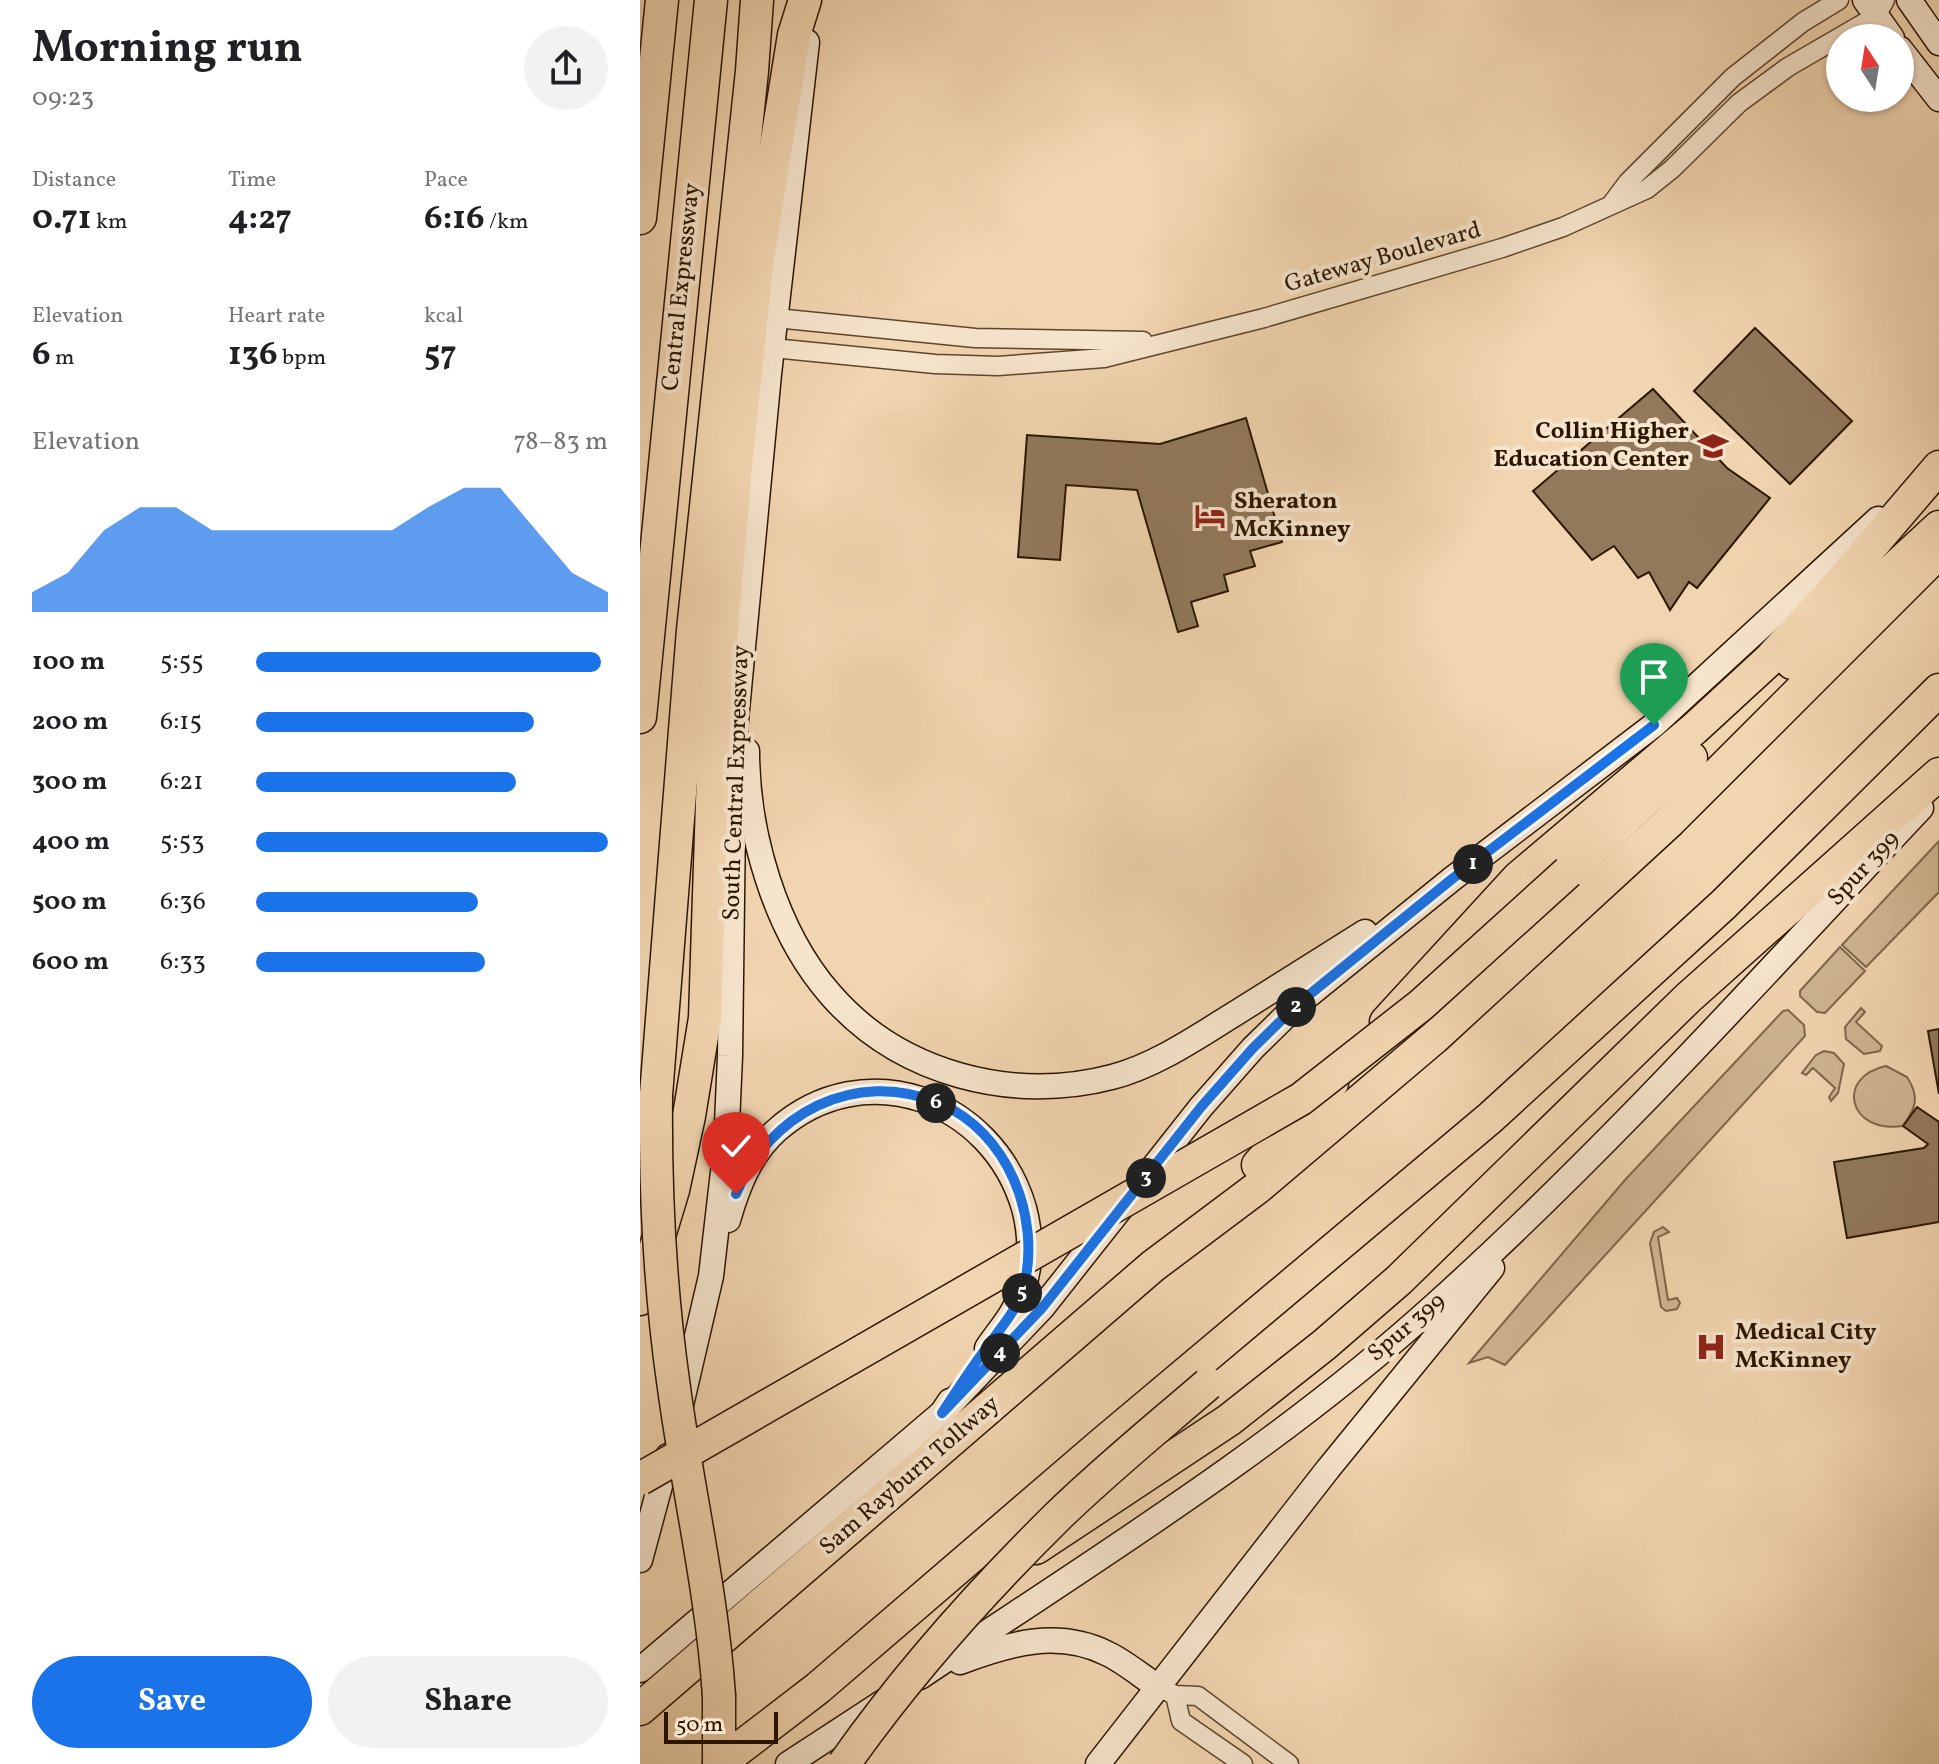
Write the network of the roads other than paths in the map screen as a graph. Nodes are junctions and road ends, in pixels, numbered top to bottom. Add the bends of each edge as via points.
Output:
1 (646, 0) edge
2 (662, 0) edge
3 (711, 0) edge
4 (757, 0) edge
5 (778, 0) edge
6 (808, 0) edge
7 (1839, 0) edge
8 (1909, 0) edge
9 (1876, 5) edge
10 (1885, 24) edge
11 (1939, 43) edge
12 (655, 66) junction
13 (1914, 67) edge
14 (1939, 99) edge
15 (743, 165) junction
16 (1611, 204) junction
17 (640, 218) edge
18 (776, 318) junction
19 (1162, 342) junction
20 (773, 348) junction
21 (1939, 465) edge
22 (1939, 527) edge
23 (1939, 552) edge
24 (739, 678) junction
25 (1939, 690) edge
26 (640, 717) edge
27 (1939, 774) edge
28 (1939, 788) edge
29 (1452, 879) junction
30 (1724, 904) junction
31 (1550, 1195) junction
32 (1153, 1266) junction
33 (711, 1276) junction
34 (640, 1299) edge
35 (942, 1413) junction
36 (640, 1479) edge
37 (640, 1560) edge
38 (640, 1670) edge
39 (923, 1674) junction
40 (818, 1688) junction
41 (1167, 1691) junction
42 (640, 1709) edge
43 (719, 1764) edge
44 (788, 1764) edge
45 (844, 1764) edge
46 (1098, 1764) edge
47 (1243, 1764) edge
48 (1289, 1764) edge

1 - 12 highway
2 - 12 highway, Central Expressway
3 - 26 highway, Central Expressway
4 - 15 highway
5 - 15 highway
6 - 18 main road, South Central Expressway
6 - 34 highway via 794,35 757,264 736,466 715,711 705,1018 673,1190
7 - 16 street, Gateway Boulevard via 1733,77
8 - 11 main road
9 - 10 main road
9 - 16 street, Gateway Boulevard via 1739,103 1647,189
12 - 17 highway, Central Expressway
13 - 14 main road
15 - 43 highway, bridge via 693,630 656,1095 661,1280 717,1662
16 - 19 street, Gateway Boulevard via 1502,248 1264,318
18 - 19 street, Gateway Boulevard via 975,338
18 - 20 main road, South Central Expressway
19 - 20 street, Gateway Boulevard via 1104,358 998,366
20 - 24 main road, South Central Expressway
21 - 29 main road via 1654,725
21 - 32 highway via 1769,660 1506,889 1278,1145
22 - 36 highway, bridge via 1421,1005 1301,1099
23 - 32 highway, Sam Rayburn Tollway via 1581,904 1379,1087
24 - 29 main road via 748,713 747,758 757,834 783,917 803,957 830,995 863,1025 905,1054 985,1083 1070,1086 1152,1062
24 - 33 main road, South Central Expressway via 726,1146
25 - 30 highway
27 - 40 highway via 1688,998 1472,1211 1324,1345 1153,1472
28 - 31 main road, Spur 399
29 - 35 main road via 1342,967 1253,1048 1042,1308
30 - 40 highway via 1478,1128
30 - 45 highway, bridge via 1664,981 1598,1044 1419,1208 1057,1516 916,1670
31 - 39 main road, Spur 399 via 1434,1307 1291,1424 1163,1517
31 - 41 main road
32 - 42 highway, Sam Rayburn Tollway
33 - 35 main road via 745,1171 776,1131 803,1111 864,1093 939,1103 970,1123 1006,1165 1026,1216 1030,1250 1023,1289 1010,1317
33 - 37 main road, South Central Expressway
35 - 38 main road
39 - 41 main road via 1019,1643 1050,1639 1107,1653
39 - 44 main road, Spur 399
40 - 43 highway
41 - 46 main road
41 - 47 street via 1181,1721
41 - 48 street via 1198,1696

